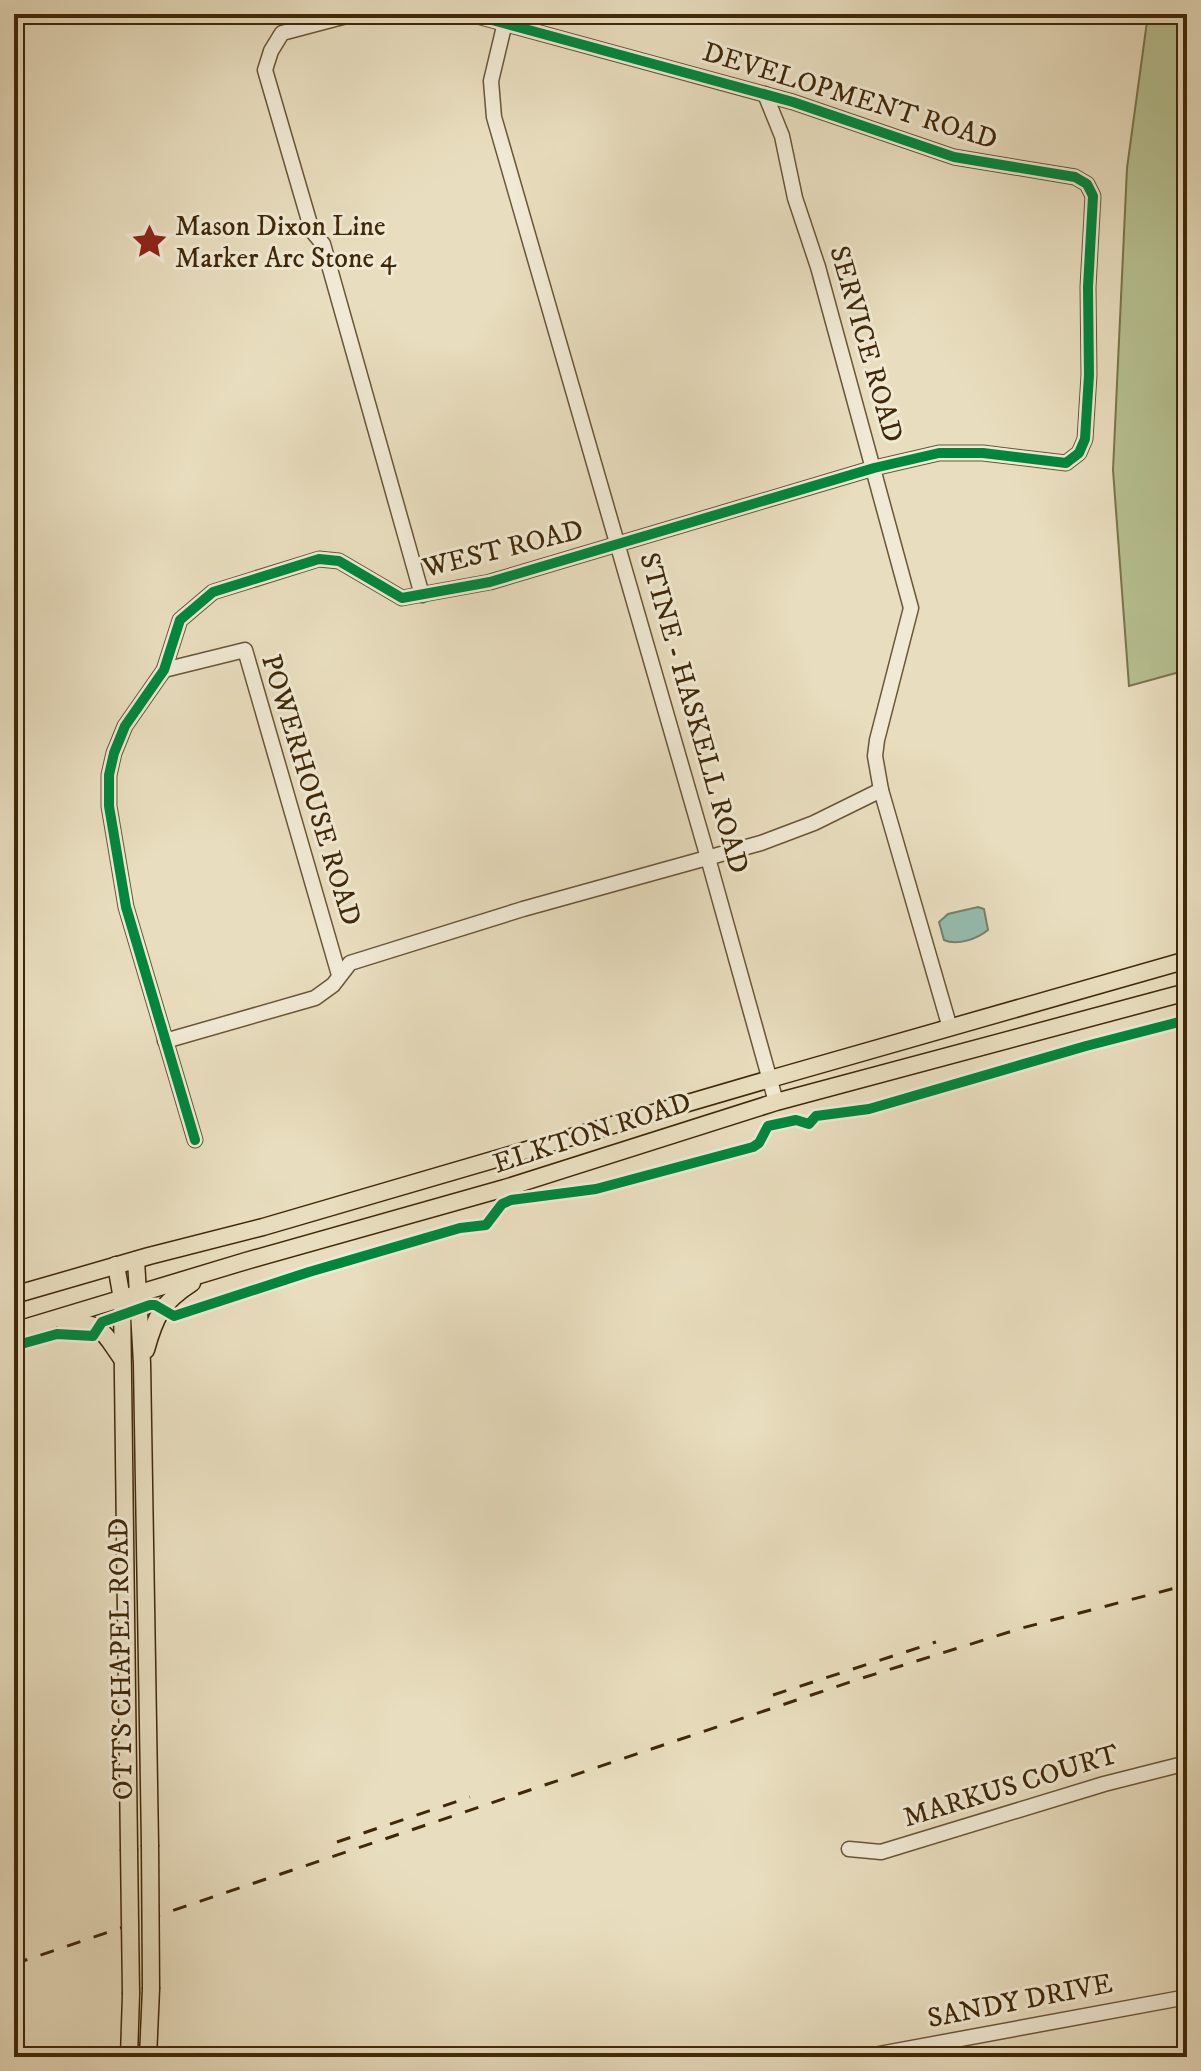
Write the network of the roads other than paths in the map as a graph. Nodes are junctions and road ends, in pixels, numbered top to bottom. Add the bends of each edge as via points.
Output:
1 (354, 14) edge
2 (470, 14) edge
3 (506, 18) edge
4 (765, 94) junction
5 (874, 468) junction
6 (618, 544) junction
7 (422, 595) junction
8 (164, 670) junction
9 (881, 790) junction
10 (708, 858) junction
11 (1187, 960) edge
12 (339, 975) junction
13 (1187, 992) edge
14 (950, 1028) junction
15 (165, 1041) junction
16 (770, 1079) junction
17 (776, 1102) junction
18 (195, 1140) dead end
19 (136, 1260) junction
20 (116, 1265) junction
21 (207, 1273) junction
22 (14, 1295) edge
23 (130, 1297) junction
24 (42, 1323) junction
25 (14, 1331) edge
26 (122, 1359) junction
27 (142, 1363) junction
28 (1187, 1763) edge
29 (849, 1849) dead end
30 (1187, 1997) edge
31 (129, 2057) edge
32 (148, 2057) edge
33 (863, 2057) edge

1 - 7 street via 282,33 265,70 312,231 323,244
2 - 3 street, DEVELOPMENT ROAD
3 - 4 street, DEVELOPMENT ROAD
3 - 6 street, STINE - HASKELL ROAD via 491,81 494,117
4 - 5 street, SERVICE ROAD via 782,136 795,198
4 - 5 street, DEVELOPMENT ROAD via 954,157 1075,177 1093,196 1087,407 1079,453 1066,463 939,453
5 - 6 street, WEST ROAD
5 - 9 street, SERVICE ROAD via 911,608 877,740
6 - 7 street, WEST ROAD via 490,582
6 - 10 street, STINE - HASKELL ROAD
7 - 8 street, WEST ROAD via 402,598 339,561 305,563 213,592 180,620
8 - 12 street, POWERHOUSE ROAD via 245,650
8 - 15 street, WEST ROAD via 119,740 108,788 126,907
9 - 10 street via 814,823
9 - 14 street, SERVICE ROAD
10 - 12 street via 446,932 350,963
10 - 16 street, STINE - HASKELL ROAD
11 - 14 main road, ELKTON ROAD
12 - 15 street via 315,998
13 - 17 main road, ELKTON ROAD
14 - 16 main road, ELKTON ROAD
15 - 18 street, WEST ROAD
16 - 17 street, STINE - HASKELL ROAD
16 - 19 main road, ELKTON ROAD
17 - 21 main road, ELKTON ROAD via 505,1188
19 - 20 main road, ELKTON ROAD
19 - 23 main road, OTTS CHAPEL ROAD
20 - 22 main road, ELKTON ROAD
20 - 23 main road, OTTS CHAPEL ROAD
21 - 23 main road, ELKTON ROAD
21 - 27 main road via 161,1309
23 - 24 main road, ELKTON ROAD
23 - 26 main road, OTTS CHAPEL ROAD
23 - 27 main road, OTTS CHAPEL ROAD
24 - 25 main road, ELKTON ROAD
24 - 26 main road via 94,1325
26 - 31 main road, OTTS CHAPEL ROAD, bridge
27 - 32 main road, OTTS CHAPEL ROAD, bridge
28 - 29 street, MARKUS COURT via 881,1852
30 - 33 street, SANDY DRIVE

